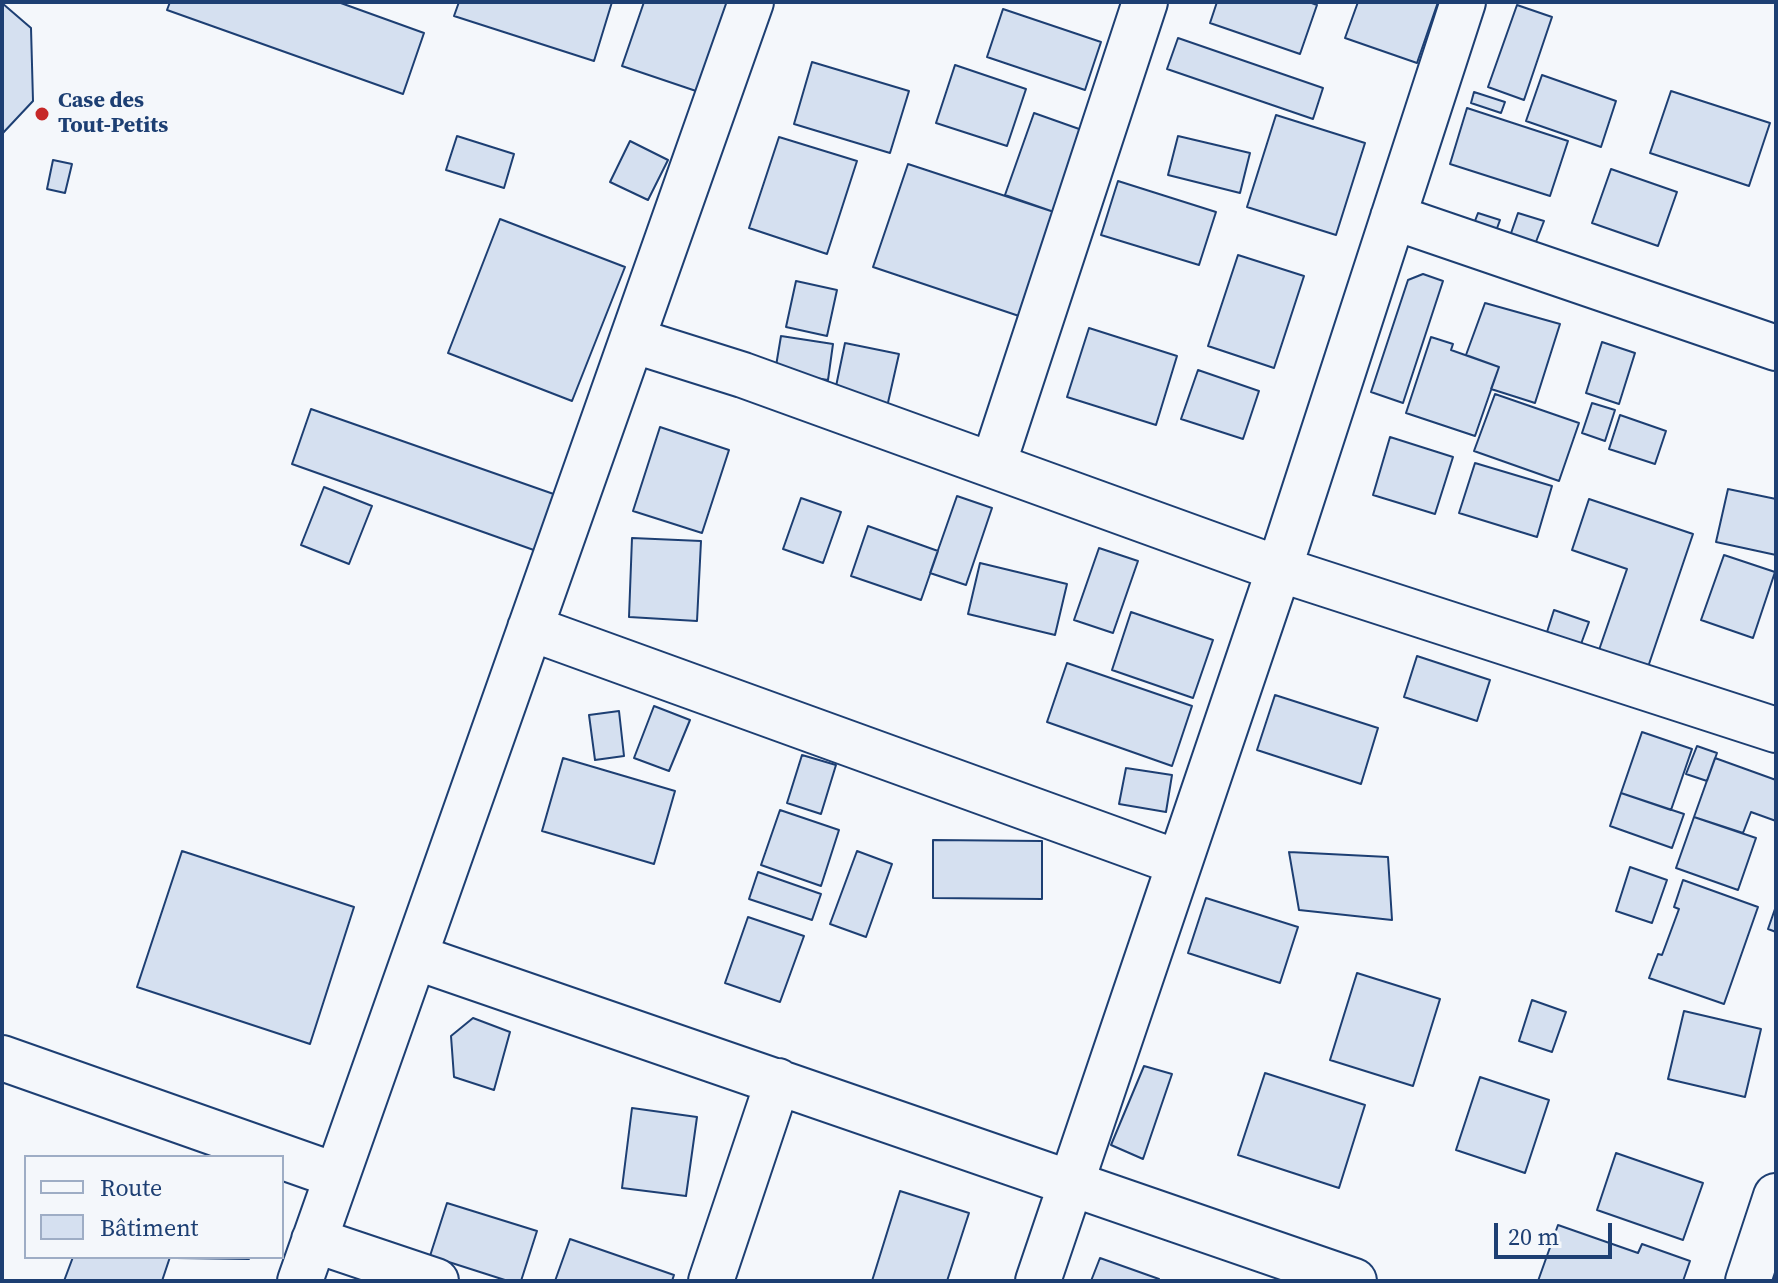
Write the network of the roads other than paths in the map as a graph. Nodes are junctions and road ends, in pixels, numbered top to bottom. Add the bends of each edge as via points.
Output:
1 (751, 2) edge
2 (1145, 2) edge
3 (1463, 2) edge
4 (1393, 217) junction
5 (632, 340) junction
6 (1776, 348) edge
7 (993, 465) junction
8 (1279, 569) junction
9 (530, 628) junction
10 (1776, 730) edge
11 (1179, 863) junction
12 (415, 957) junction
13 (2, 1058) edge
14 (778, 1081) junction
15 (277, 1155) edge
16 (284, 1157) edge
17 (337, 1176) junction
18 (1072, 1181) junction
19 (1776, 1196) edge
20 (314, 1240) junction
21 (300, 1281) edge
22 (436, 1281) edge
23 (711, 1281) edge
24 (1038, 1281) edge
25 (1354, 1281) edge
26 (1748, 1281) edge

1 - 5 street
2 - 7 street
3 - 4 street
4 - 6 street
4 - 8 street
5 - 7 street
5 - 9 street
7 - 8 street
8 - 10 street
8 - 11 street
9 - 11 street
9 - 12 street
11 - 18 street
12 - 14 street
12 - 17 street
13 - 15 street
14 - 18 street
14 - 23 street
16 - 17 street
17 - 20 street
18 - 24 street
18 - 25 street
19 - 26 street
20 - 21 street
20 - 22 street

